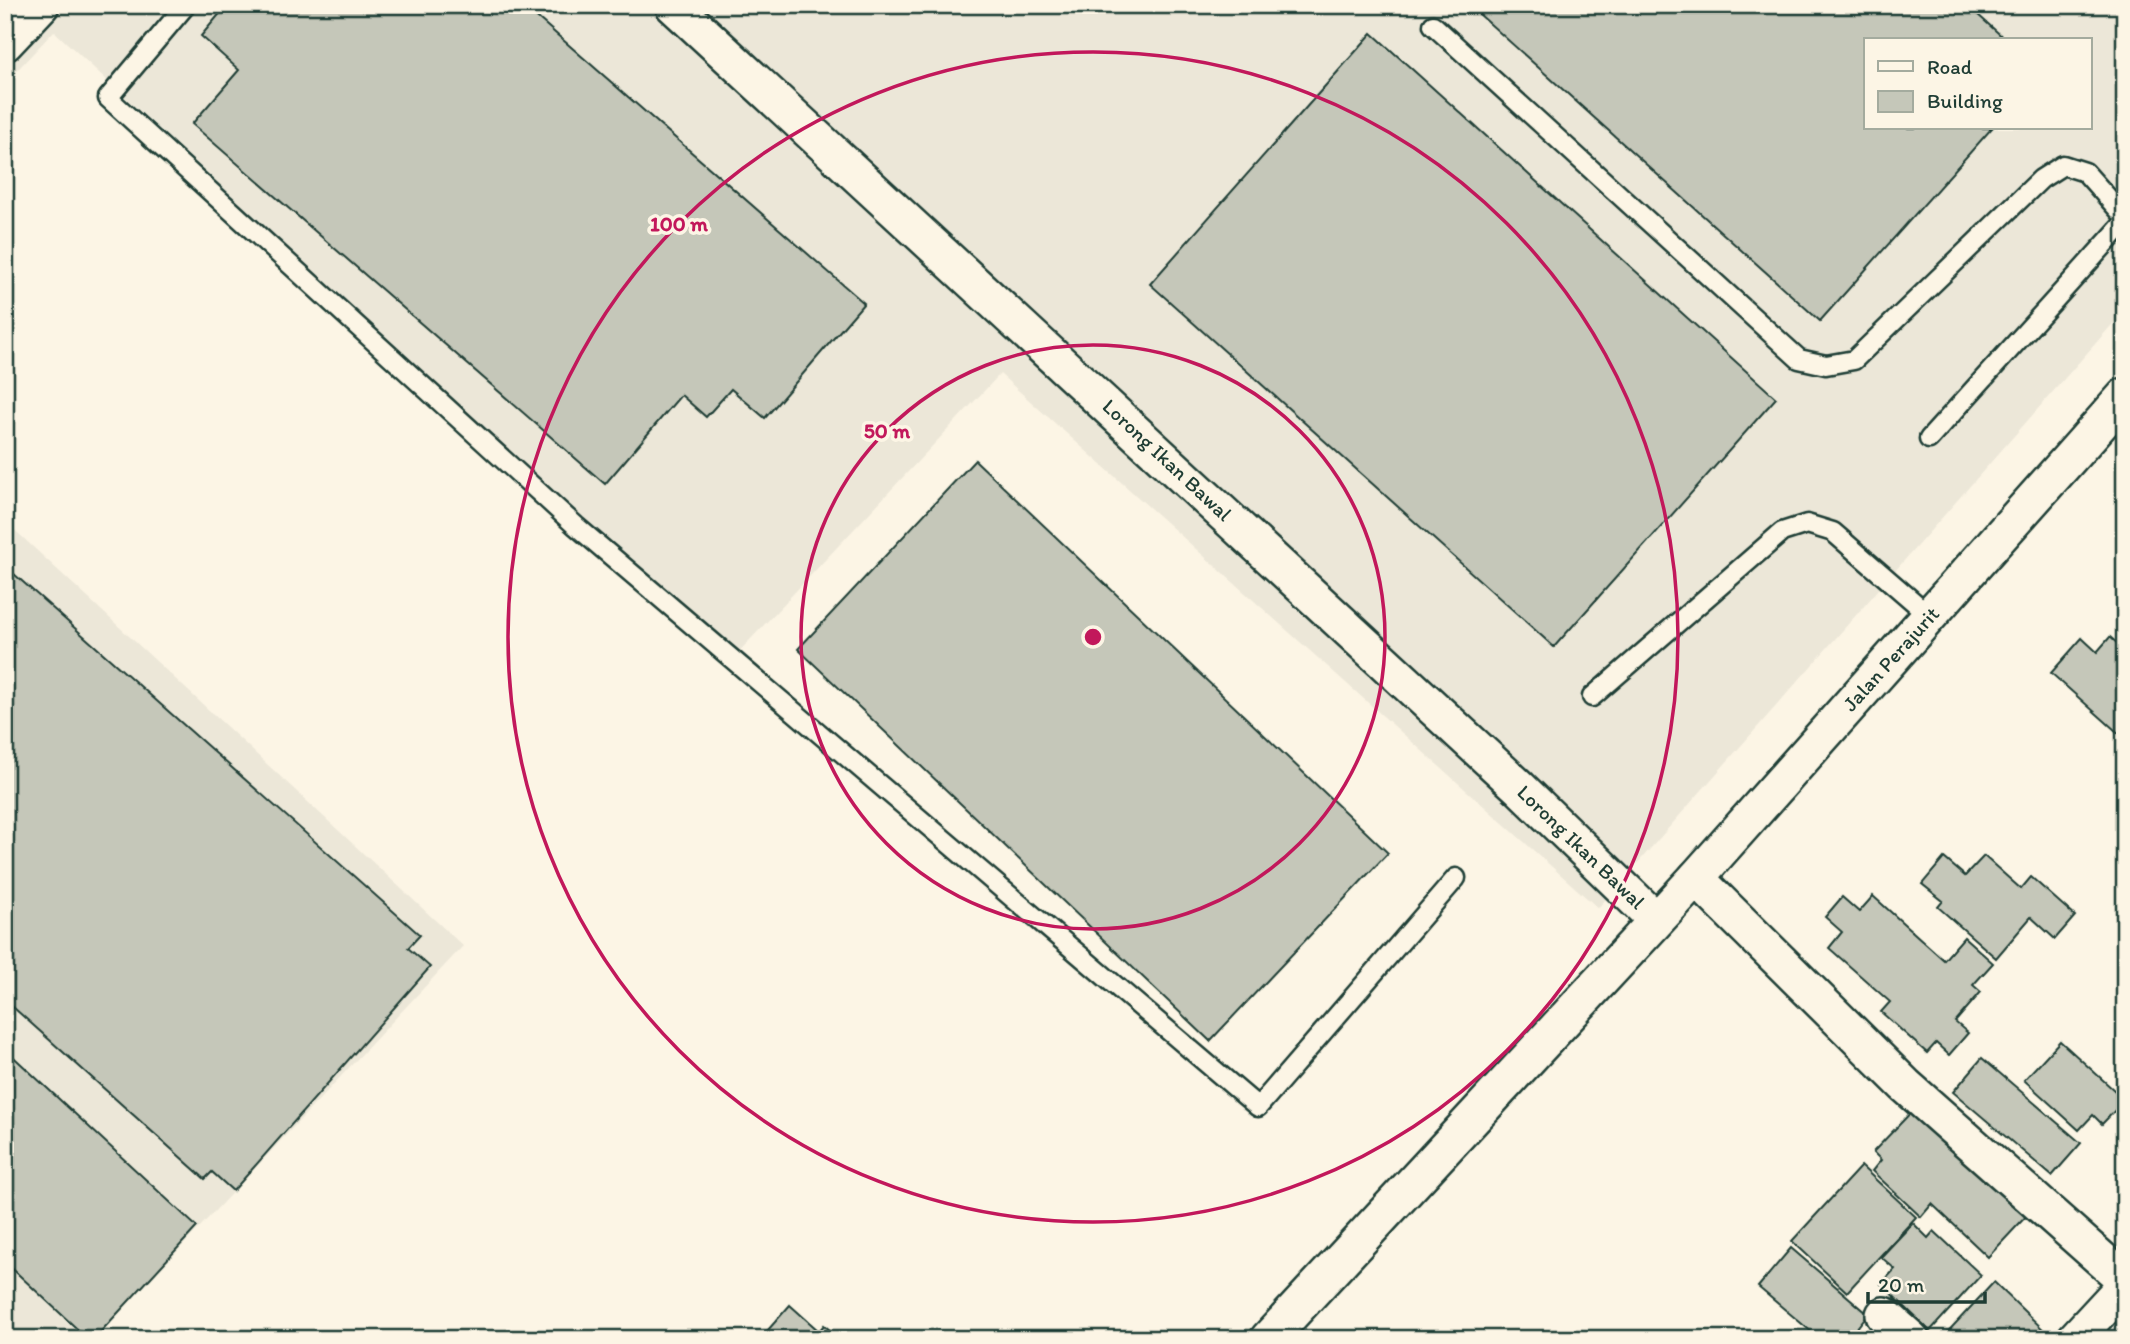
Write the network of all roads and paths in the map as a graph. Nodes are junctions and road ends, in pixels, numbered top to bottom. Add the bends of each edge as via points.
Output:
1 (41, 5) edge
2 (186, 5) edge
3 (673, 5) edge
4 (1433, 25) dead end
5 (5, 43) edge
6 (2125, 220) edge
7 (2125, 396) edge
8 (1930, 439) dead end
9 (1930, 616) junction
10 (1592, 697) dead end
11 (1456, 878) dead end
12 (1696, 878) junction
13 (1656, 920) junction
14 (2125, 1282) edge
15 (1884, 1315) dead end
16 (1268, 1339) edge
17 (1911, 1339) edge
18 (2075, 1339) edge

1 - 5 street
2 - 11 lane via 108,97 576,526 1258,1107
3 - 13 street, Lorong Ikan Bawal via 1510,779
4 - 6 lane via 1799,359 1826,365 1854,360 2041,179 2063,165 2085,172
6 - 8 lane
7 - 9 street, Jalan Perajurit
9 - 10 lane via 1833,532 1807,524 1782,532
9 - 12 street, Jalan Perajurit
12 - 13 street, Jalan Perajurit
12 - 14 street via 1905,1085
13 - 16 street, Jalan Perajurit
14 - 18 street
15 - 17 street

